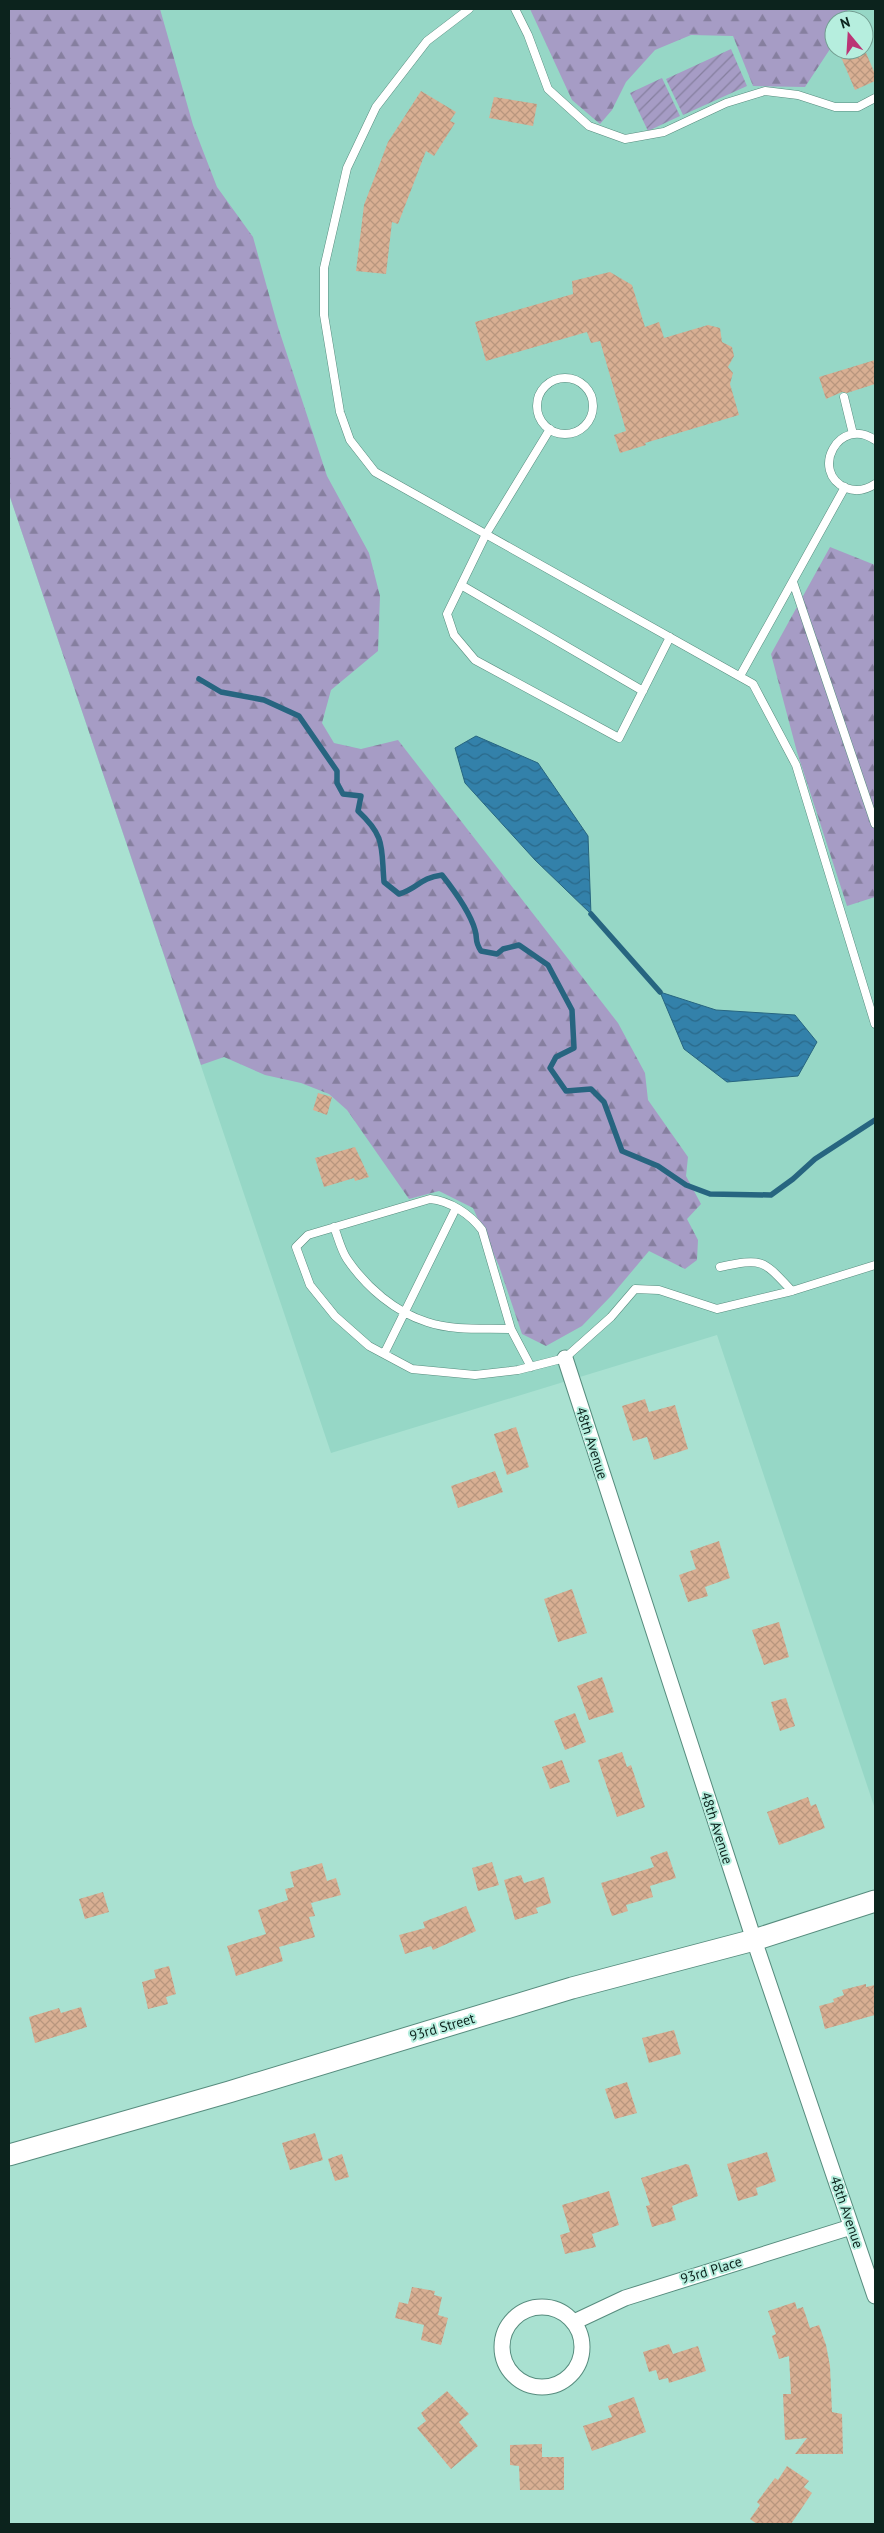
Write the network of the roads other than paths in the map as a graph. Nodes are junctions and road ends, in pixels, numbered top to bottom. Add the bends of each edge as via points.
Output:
1 (469, 9) edge
2 (515, 9) edge
3 (875, 98) edge
4 (844, 397) dead end
5 (550, 429) junction
6 (853, 434) junction
7 (875, 440) edge
8 (875, 484) edge
9 (845, 488) junction
10 (486, 534) junction
11 (793, 582) junction
12 (460, 585) junction
13 (670, 637) junction
14 (740, 676) junction
15 (643, 691) junction
16 (875, 824) edge
17 (875, 1024) edge
18 (456, 1208) junction
19 (334, 1227) junction
20 (875, 1265) edge
21 (720, 1267) dead end
22 (792, 1291) junction
23 (405, 1312) junction
24 (511, 1329) junction
25 (384, 1354) junction
26 (565, 1358) junction
27 (531, 1367) junction
28 (875, 1901) edge
29 (754, 1940) junction
30 (9, 2155) edge
31 (851, 2227) junction
32 (875, 2296) edge
33 (574, 2322) junction

1 - 10 lane via 427,41 381,101 347,168 324,268 324,315 340,412 350,440 375,472
2 - 3 lane via 548,89 589,126 625,139 664,132 726,103 765,91 798,95 835,107 858,107
4 - 6 lane
5 - 5 lane via 558,433 576,432 590,420 593,402 590,393 578,380 559,378 550,382 539,396 538,414
5 - 10 lane
6 - 7 lane
6 - 9 lane via 838,442 829,458 832,475
8 - 9 lane via 858,490
9 - 11 lane
10 - 12 lane
10 - 13 lane
11 - 14 lane
11 - 16 lane
12 - 15 lane
12 - 15 lane via 447,614 454,635 475,660 619,738
13 - 14 lane
13 - 15 lane
14 - 17 lane via 753,684 796,765
18 - 19 lane via 443,1200 430,1198
18 - 23 lane
18 - 24 lane via 474,1219 482,1230
19 - 23 lane via 346,1258 368,1285
19 - 25 lane via 308,1234 296,1247 310,1286 335,1316 368,1346
20 - 22 lane
21 - 22 lane via 753,1260 771,1269
22 - 26 lane via 717,1309 659,1290 635,1289 611,1317
23 - 24 lane via 428,1322 469,1328
23 - 25 lane
24 - 27 lane
25 - 27 lane via 412,1368 475,1375
26 - 27 lane
26 - 29 street, 48th Avenue
28 - 29 street, 93rd Street
29 - 30 street, 93rd Street via 572,1988
29 - 31 street, 48th Avenue
31 - 32 street, 48th Avenue
31 - 33 street, 93rd Place via 641,2293
33 - 33 street via 552,2308 526,2310 515,2317 502,2340 506,2366 514,2377 538,2388 552,2387 574,2372 581,2360 583,2347 581,2334

